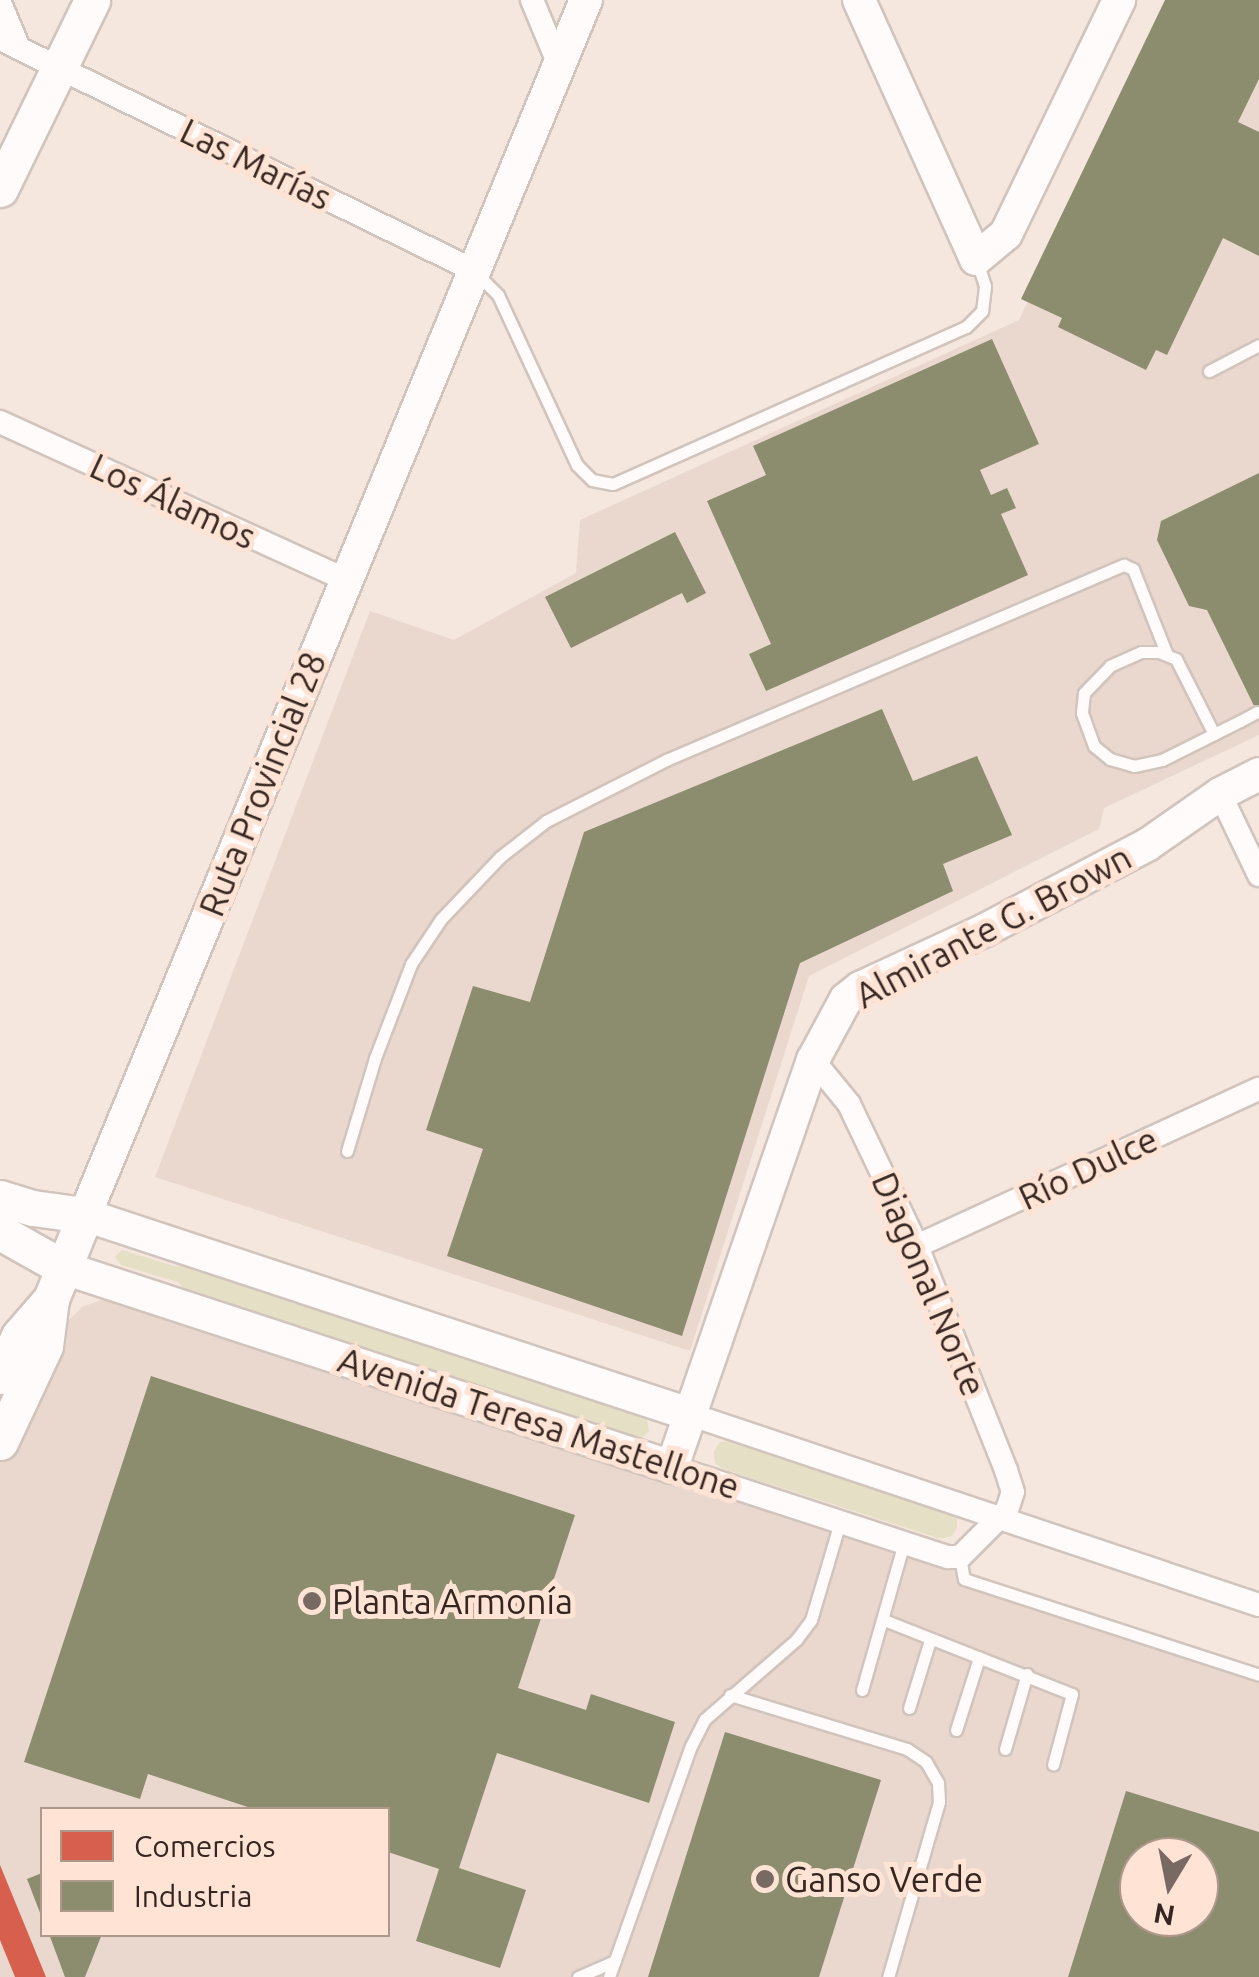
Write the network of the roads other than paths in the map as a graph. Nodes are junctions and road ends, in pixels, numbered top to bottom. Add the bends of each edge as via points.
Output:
1 (66, 0) edge
2 (92, 0) edge
3 (532, 0) edge
4 (586, 0) edge
5 (859, 0) edge
6 (1119, 0) edge
7 (0, 2) edge
8 (29, 53) edge
9 (559, 65) junction
10 (0, 136) edge
11 (0, 189) edge
12 (976, 259) junction
13 (473, 270) junction
14 (1259, 345) edge
15 (1210, 371) dead end
16 (0, 422) edge
17 (346, 580) junction
18 (1167, 655) junction
19 (1257, 712) edge
20 (1214, 734) junction
21 (1259, 774) edge
22 (1220, 794) junction
23 (1259, 875) edge
24 (813, 1060) junction
25 (1259, 1089) edge
26 (347, 1151) dead end
27 (0, 1198) edge
28 (85, 1215) junction
29 (0, 1232) edge
30 (917, 1246) junction
31 (58, 1283) junction
32 (0, 1376) edge
33 (689, 1414) junction
34 (0, 1442) edge
35 (672, 1466) junction
36 (1002, 1519) junction
37 (840, 1522) junction
38 (904, 1543) junction
39 (960, 1558) junction
40 (1259, 1605) edge
41 (884, 1620) junction
42 (930, 1640) junction
43 (978, 1658) junction
44 (1027, 1674) junction
45 (1259, 1676) edge
46 (862, 1690) dead end
47 (730, 1696) junction
48 (909, 1708) dead end
49 (956, 1730) dead end
50 (1006, 1749) dead end
51 (1053, 1765) dead end
52 (615, 1961) junction
53 (578, 1977) edge
54 (610, 1977) edge
55 (888, 1977) edge

1 - 8 main road
2 - 8 main road
3 - 9 street
4 - 9 street, Ruta Provincial 28
5 - 12 street
6 - 12 street via 1006,234
7 - 8 street
8 - 10 main road
8 - 11 main road
8 - 13 street, Las Marías
9 - 13 street, Ruta Provincial 28
12 - 13 lane via 985,286 982,311 966,328 614,484 592,480 577,465 498,295
13 - 17 street, Ruta Provincial 28
14 - 15 lane
16 - 17 street, Los Álamos
17 - 28 street, Ruta Provincial 28
18 - 20 lane via 1176,660
18 - 20 lane via 1141,652 1110,666 1084,693 1082,713 1094,746 1134,766
18 - 26 lane via 1133,570 1124,565 666,760 546,821 500,856 410,964
19 - 20 lane
21 - 22 street, Almirante G. Brown
22 - 23 street
22 - 24 street, Almirante G. Brown via 1147,845 860,988 834,1018
24 - 30 street, Diagonal Norte via 850,1104
24 - 33 street, Almirante G. Brown
25 - 30 street, Río Dulce
27 - 28 main road
28 - 31 main road, Ruta Provincial 28
28 - 33 street, Avenida Teresa Mastellone
29 - 31 main road
30 - 36 street, Diagonal Norte via 1006,1470 1012,1492
31 - 32 main road via 19,1336
31 - 34 main road via 45,1346
31 - 35 street, Avenida Teresa Mastellone
33 - 35 street, Almirante G. Brown
33 - 36 street, Avenida Teresa Mastellone
35 - 37 street, Avenida Teresa Mastellone
36 - 39 street
36 - 40 street, Avenida Teresa Mastellone
37 - 38 street, Avenida Teresa Mastellone
37 - 47 lane via 811,1620
38 - 39 street, Avenida Teresa Mastellone
38 - 41 lane
39 - 45 lane via 964,1578
41 - 42 lane
41 - 46 lane
42 - 43 lane
42 - 48 lane
43 - 44 lane
43 - 49 lane
44 - 50 lane
44 - 51 lane via 1072,1694
47 - 52 lane via 704,1719 691,1746
47 - 55 lane via 906,1749 926,1762 938,1783 939,1802
52 - 53 lane
52 - 54 lane

